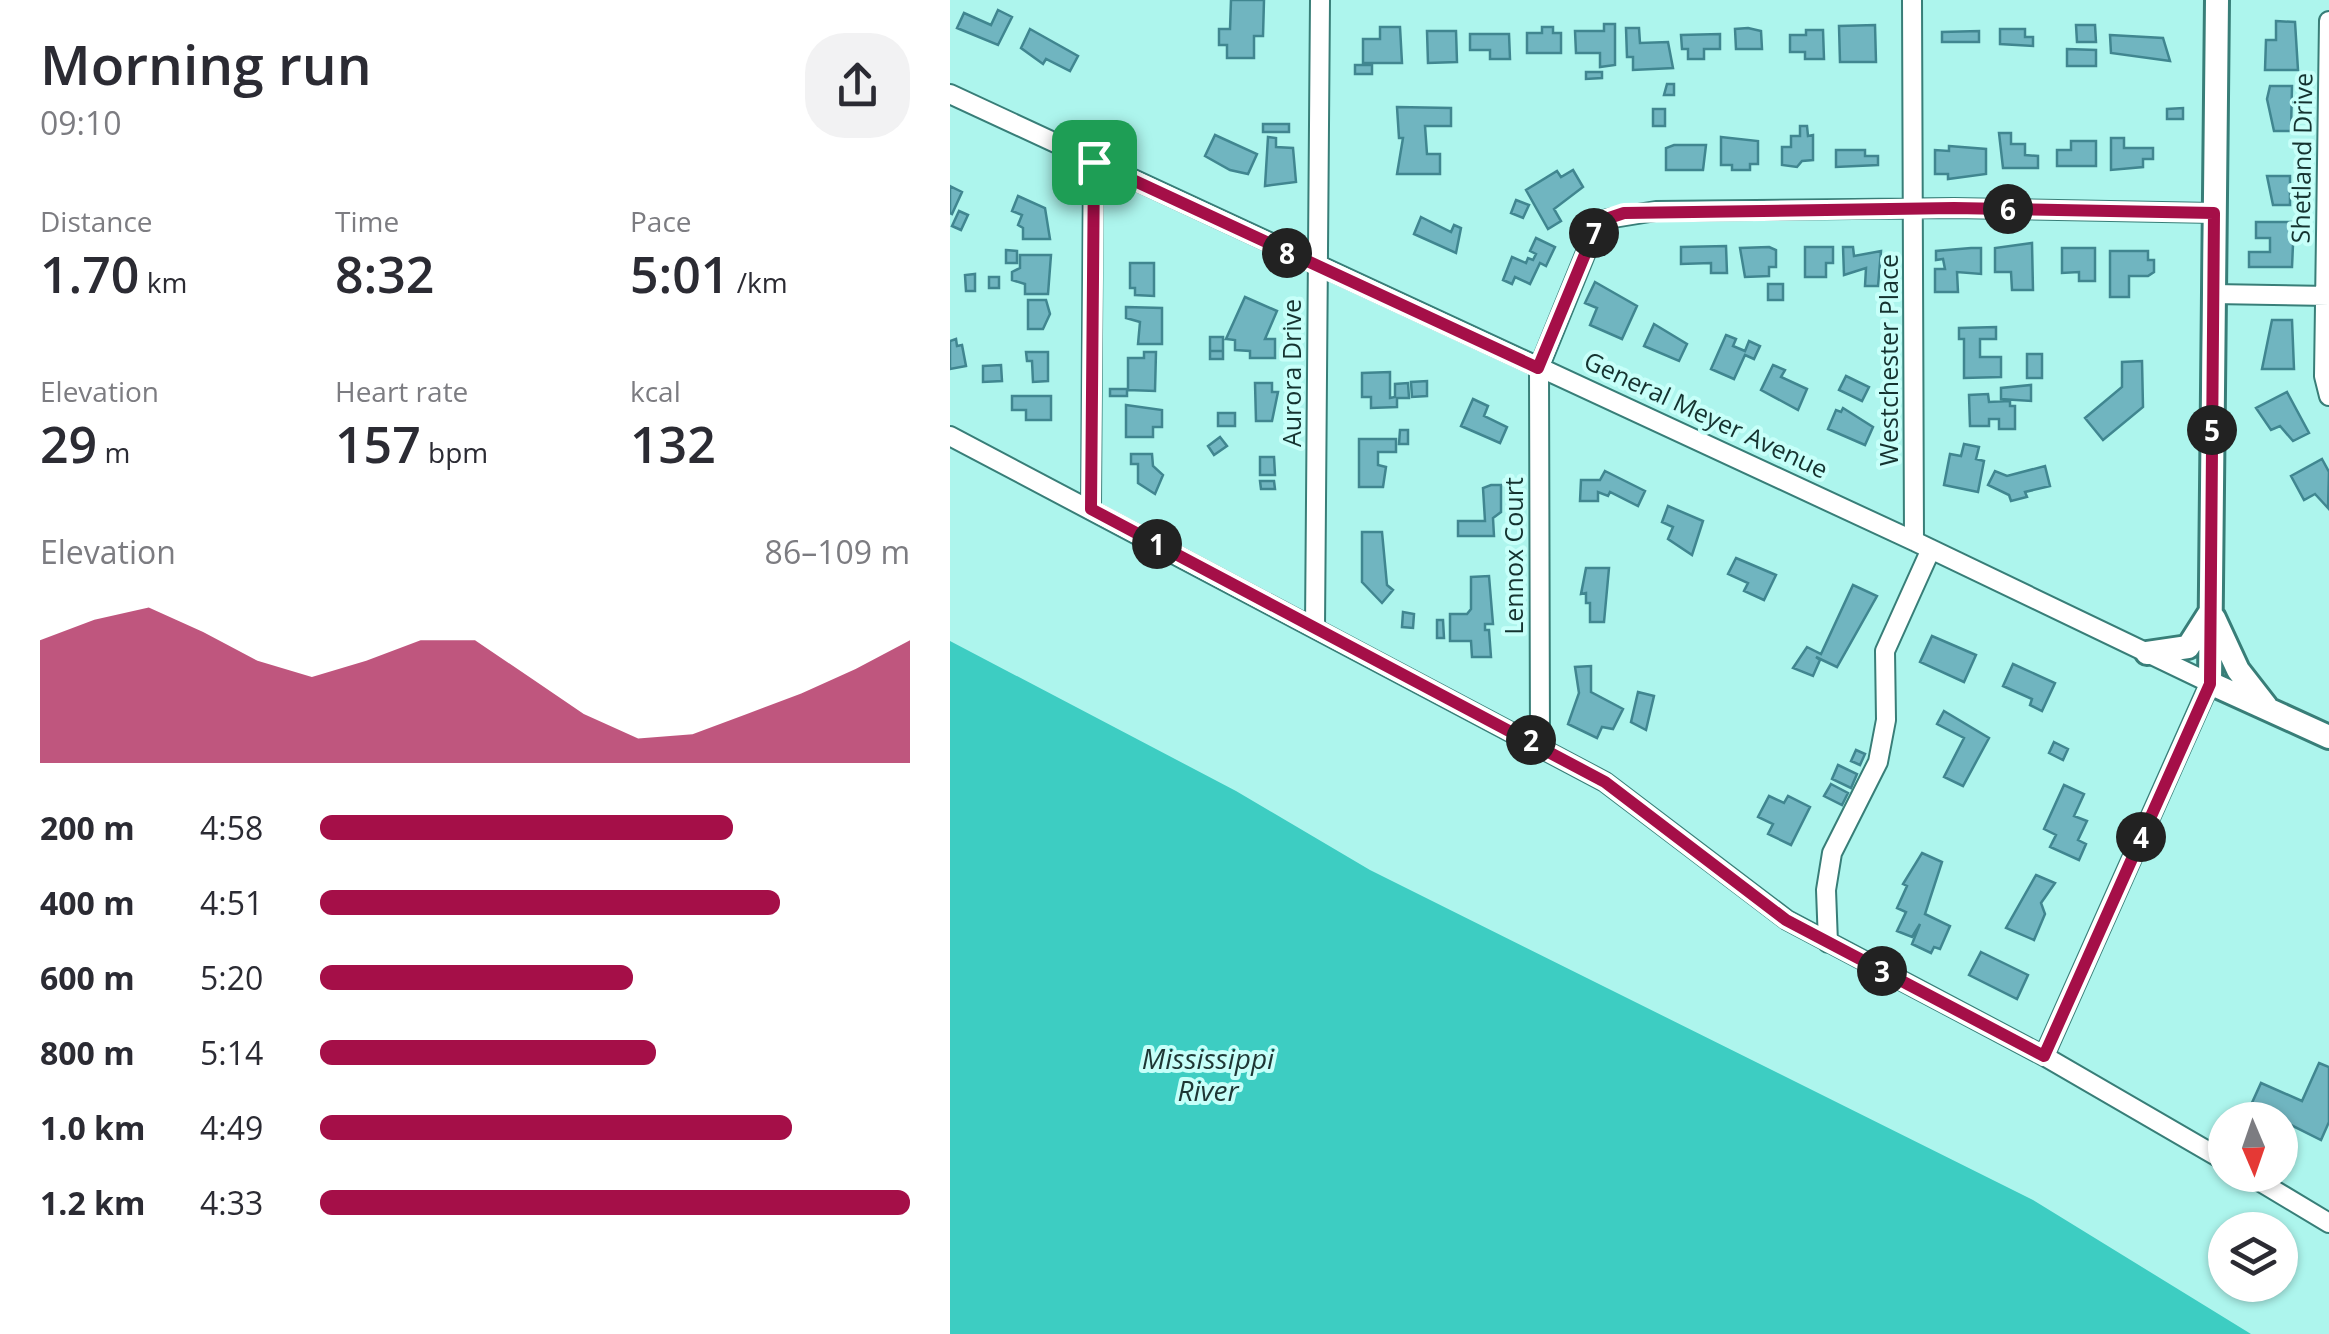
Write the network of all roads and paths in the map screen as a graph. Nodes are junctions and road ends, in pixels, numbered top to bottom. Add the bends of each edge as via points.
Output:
1 (1320, 0) edge
2 (1912, 0) edge
3 (2217, 0) edge
4 (2329, 21) edge
5 (950, 94) edge
6 (2328, 132) edge
7 (1094, 162) junction
8 (1913, 210) junction
9 (2214, 213) junction
10 (1318, 267) junction
11 (2212, 294) junction
12 (2327, 296) edge
13 (1538, 368) junction
14 (2329, 396) edge
15 (950, 436) edge
16 (1091, 509) junction
17 (1923, 545) junction
18 (2210, 611) junction
19 (1315, 627) junction
20 (2147, 653) junction
21 (2210, 684) junction
22 (2270, 711) junction
23 (2329, 737) edge
24 (1540, 745) junction
25 (1828, 943) junction
26 (2044, 1056) junction
27 (2208, 1151) edge
28 (2280, 1192) edge
29 (2328, 1218) edge

1 - 10 street, Aurora Drive
2 - 8 street, Westchester Place
3 - 9 main road
4 - 6 street, Shetland Drive
5 - 7 street, General Meyer Avenue
6 - 12 street, Shetland Drive
7 - 10 street, General Meyer Avenue
7 - 16 street
8 - 9 street
8 - 13 street via 1656,211 1606,219 1593,235
8 - 17 street, Westchester Place
9 - 11 main road
10 - 13 street, General Meyer Avenue
10 - 19 street, Aurora Drive
11 - 12 street
11 - 18 main road
12 - 14 street, Shetland Drive
13 - 17 street, General Meyer Avenue
13 - 24 street, Lennox Court
15 - 16 street
16 - 19 street
17 - 20 street, General Meyer Avenue
17 - 25 street, Westchester Place via 1885,651 1886,720 1878,762 1830,863
18 - 20 main road via 2188,647
18 - 21 main road
18 - 22 main road via 2238,670
19 - 24 street
20 - 21 street, General Meyer Avenue
21 - 22 main road, General Meyer Avenue
21 - 26 street
22 - 23 main road, General Meyer Avenue
24 - 25 street via 1605,782 1759,902
25 - 26 street
26 - 27 street
28 - 29 street

